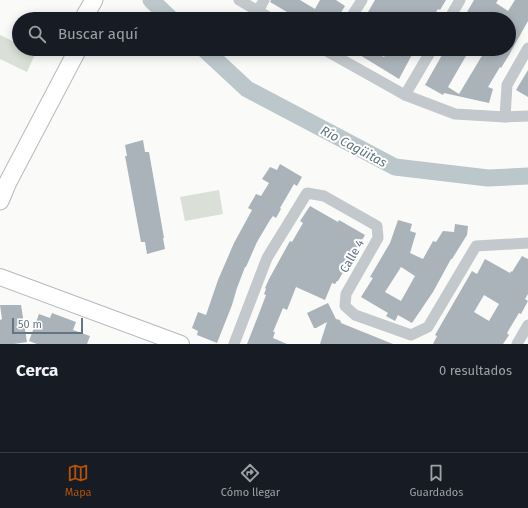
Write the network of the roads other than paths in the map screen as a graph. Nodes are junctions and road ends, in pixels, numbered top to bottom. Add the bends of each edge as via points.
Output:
1 (94, 0) edge
2 (105, 0) edge
3 (239, 0) edge
4 (264, 0) edge
5 (362, 0) edge
6 (460, 0) edge
7 (258, 11) joint
8 (87, 12) edge
9 (98, 12) edge
10 (354, 12) edge
11 (453, 12) edge
12 (528, 48) edge
13 (64, 56) edge
14 (74, 56) edge
15 (339, 56) edge
16 (428, 56) edge
17 (405, 95) junction
18 (528, 116) edge
19 (505, 117) junction
20 (3, 180) edge
21 (0, 201) edge
22 (528, 243) edge
23 (0, 277) edge
24 (528, 325) edge
25 (181, 344) edge
26 (234, 344) edge
27 (517, 344) edge

1 - 8 main road
2 - 9 main road
3 - 7 street
4 - 7 street
5 - 10 street
6 - 11 street
12 - 19 street via 507,85
13 - 20 main road
14 - 20 main road
15 - 17 street
16 - 17 street
17 - 19 street via 455,114
18 - 19 street
20 - 21 main road
22 - 26 street, Calle 4 via 476,246 428,327 411,335 355,315 345,306 346,294 378,238 377,226 324,196 307,194 267,258
23 - 25 street
24 - 27 street

